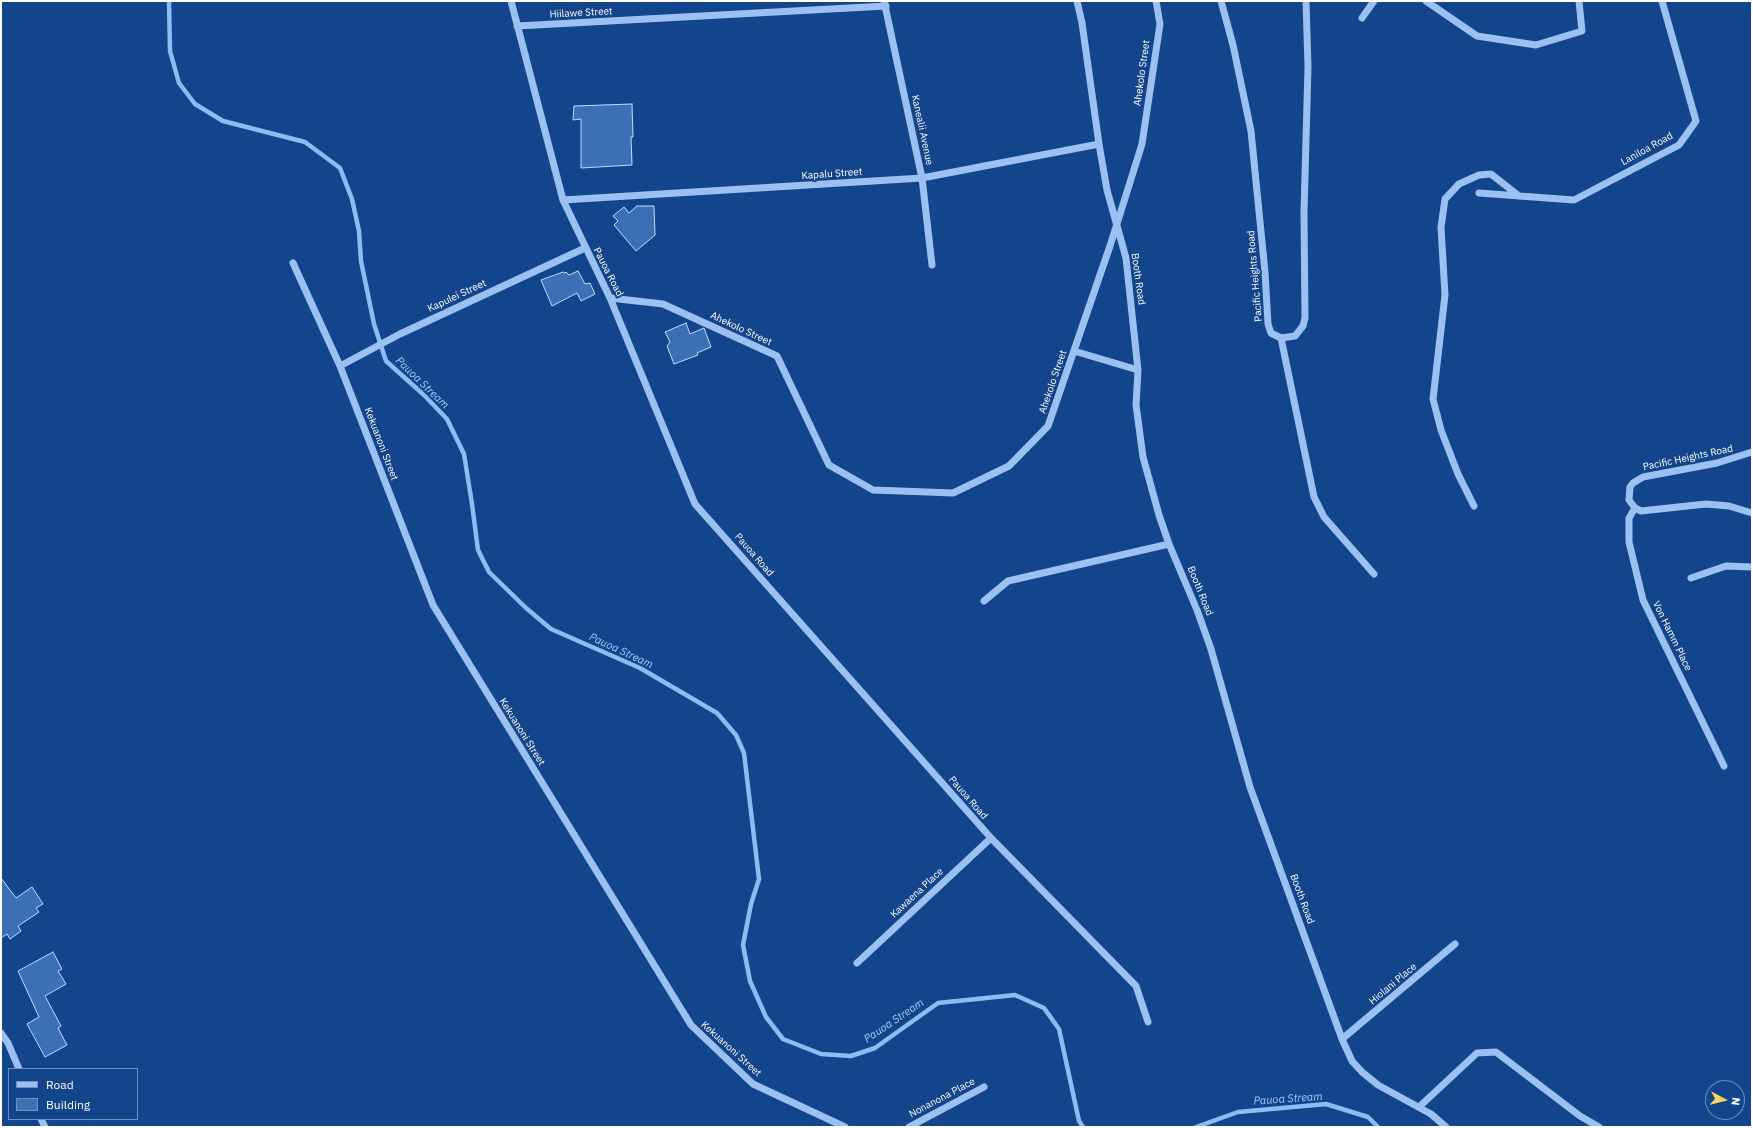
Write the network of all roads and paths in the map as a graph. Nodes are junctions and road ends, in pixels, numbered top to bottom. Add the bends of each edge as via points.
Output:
1 (511, 1) edge
2 (1077, 1) edge
3 (1156, 1) edge
4 (1221, 1) edge
5 (1306, 1) edge
6 (1374, 1) edge
7 (1426, 1) edge
8 (1579, 1) edge
9 (1662, 1) edge
10 (885, 3) edge
11 (1362, 18) dead end
12 (517, 26) junction
13 (1099, 144) junction
14 (922, 178) junction
15 (1479, 193) dead end
16 (1519, 196) junction
17 (563, 200) junction
18 (1116, 226) junction
19 (585, 248) junction
20 (293, 263) dead end
21 (932, 265) dead end
22 (610, 298) junction
23 (1281, 338) junction
24 (1074, 351) junction
25 (340, 366) junction
26 (1138, 370) junction
27 (1752, 452) edge
28 (1474, 506) dead end
29 (1635, 508) junction
30 (1752, 513) edge
31 (1169, 544) junction
32 (1752, 567) edge
33 (1374, 574) dead end
34 (1691, 578) dead end
35 (984, 601) dead end
36 (1724, 766) dead end
37 (991, 838) junction
38 (1456, 944) dead end
39 (857, 963) dead end
40 (1148, 1022) dead end
41 (1, 1033) edge
42 (1342, 1039) junction
43 (19, 1068) edge
44 (984, 1087) dead end
45 (1419, 1107) junction
46 (845, 1127) edge
47 (909, 1127) edge
48 (1447, 1127) edge
49 (1599, 1127) edge

1 - 12 street, Pauoa Road
2 - 13 street, Booth Road
3 - 18 street, Ahekolo Street via 1160,24 1142,144
4 - 23 street, Pacific Heights Road via 1251,131 1268,324 1271,333
5 - 23 street via 1308,67 1304,212 1305,318 1303,326 1295,336
6 - 11 street
7 - 8 street via 1477,36 1536,45 1582,31
9 - 16 street, Laniloa Road via 1696,121 1679,145 1574,200
10 - 12 street, Hiilawe Street
10 - 14 street, Kanealii Avenue
12 - 17 street, Pauoa Road
13 - 14 street, Kapalu Street
13 - 18 street, Booth Road
14 - 17 street, Kapalu Street
14 - 21 street, Kanealii Avenue
15 - 16 street, Laniloa Road
16 - 28 street via 1491,174 1479,175 1459,184 1445,199 1440,226 1445,295 1433,398 1441,430
17 - 19 street, Pauoa Road
18 - 24 street, Ahekolo Street
18 - 26 street, Booth Road via 1126,258
19 - 22 street, Pauoa Road
19 - 25 street, Kapulei Street via 400,334
20 - 25 street, Kekuanoni Street
22 - 24 street, Ahekolo Street via 662,304 777,356 829,465 873,490 953,493 1009,466 1048,426
22 - 37 street, Pauoa Road via 695,504
23 - 33 street via 1314,496 1324,517
24 - 26 street
25 - 46 street, Kekuanoni Street via 433,605 690,1025 753,1084
26 - 31 street, Booth Road via 1136,405 1143,457 1158,516
27 - 29 street, Pacific Heights Road via 1717,464 1638,480 1630,487 1629,493 1629,500
29 - 30 street via 1650,511 1706,504 1729,506
29 - 36 street, Von Hamm Place via 1629,518 1629,542 1643,600
31 - 35 street via 1008,581
31 - 42 street, Booth Road via 1202,623 1250,787
32 - 34 street via 1726,566
37 - 39 street, Kawaena Place
37 - 40 street, Pauoa Road via 1136,986
38 - 42 street, Hiolani Place
41 - 43 street
42 - 45 street, Booth Road via 1352,1061 1362,1072 1378,1085
44 - 47 street, Nonanona Place
45 - 48 street, Booth Road
45 - 49 street via 1477,1053 1496,1052 1580,1116

